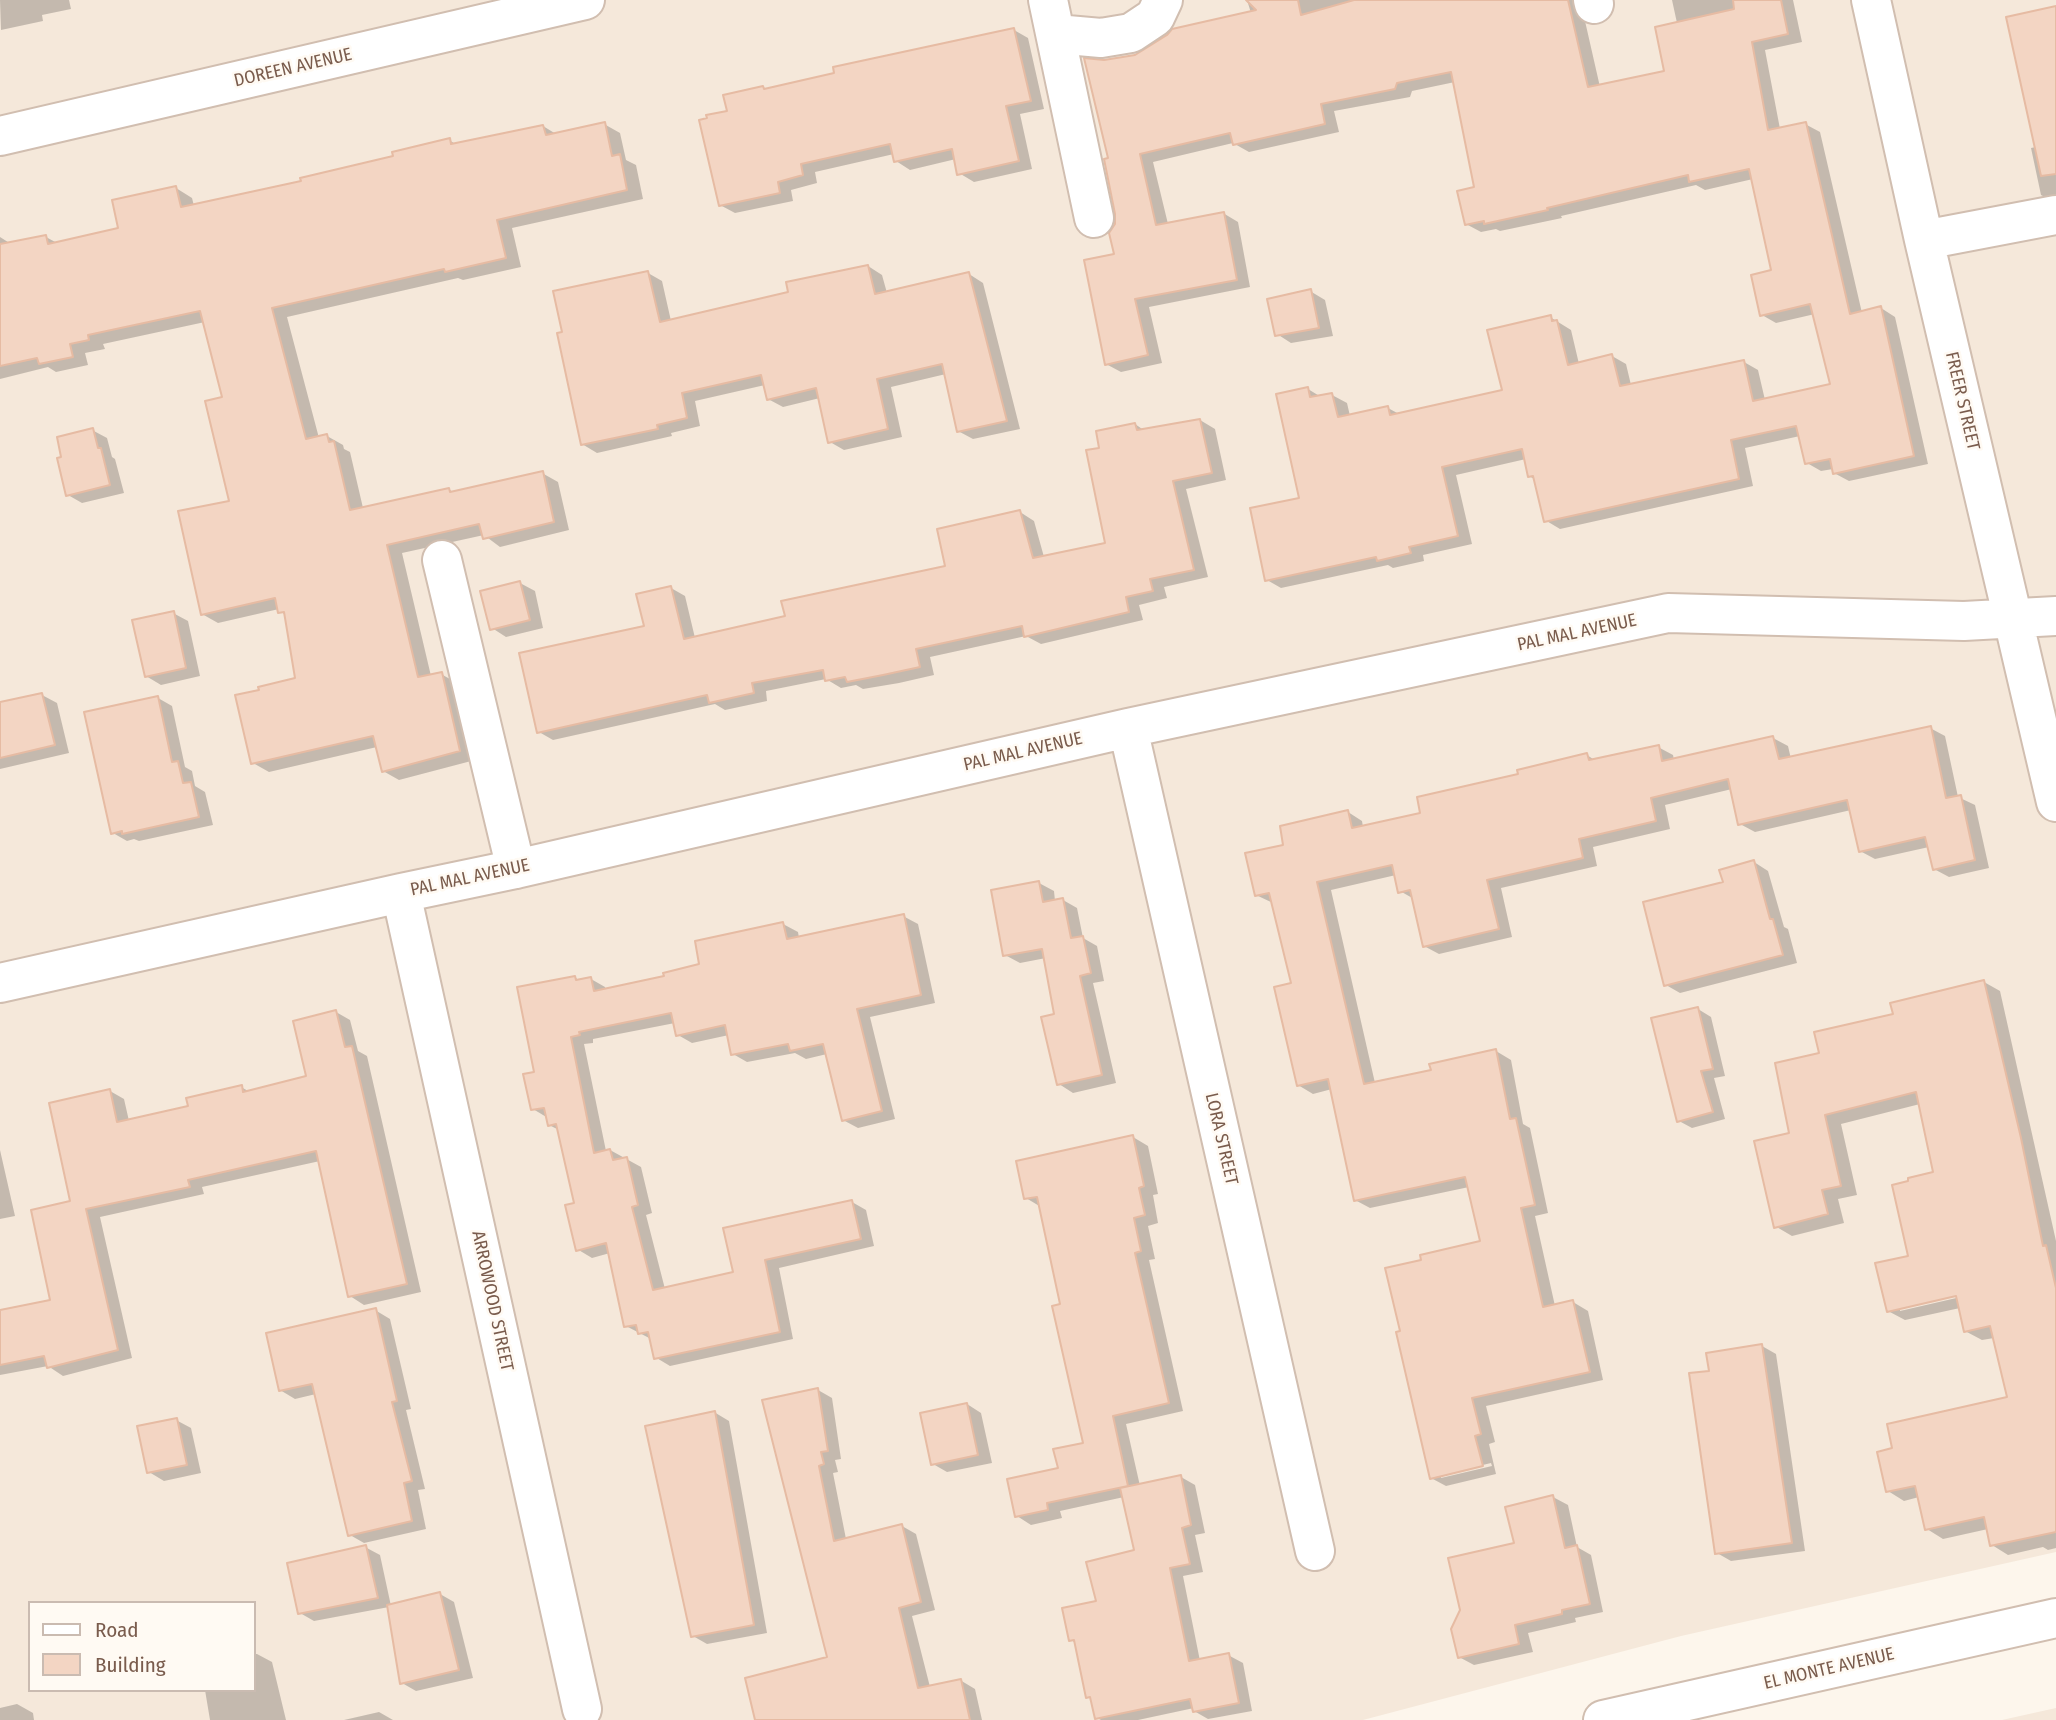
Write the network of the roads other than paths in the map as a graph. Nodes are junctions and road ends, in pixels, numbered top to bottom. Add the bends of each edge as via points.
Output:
1 (585, 0) edge
2 (1163, 0) edge
3 (1871, 0) edge
4 (457, 15) edge
5 (1052, 17) edge
6 (0, 136) edge
7 (2056, 215) edge
8 (1094, 218) dead end
9 (1924, 240) junction
10 (442, 560) dead end
11 (2056, 616) edge
12 (2013, 618) junction
13 (1128, 728) junction
14 (2056, 802) edge
15 (516, 869) junction
16 (401, 893) junction
17 (0, 983) edge
18 (1315, 1551) dead end
19 (2056, 1618) edge
20 (582, 1709) dead end
21 (1603, 1720) edge

1 - 4 street, DOREEN AVENUE
2 - 5 street via 1155,17 1131,33 1101,38
3 - 9 street, FREER STREET
4 - 6 street, DOREEN AVENUE
5 - 8 street
7 - 9 street
9 - 12 street, FREER STREET
10 - 15 street
11 - 12 street, PAL MAL AVENUE
12 - 13 street, PAL MAL AVENUE via 1964,621 1668,614
12 - 14 street, FREER STREET
13 - 15 street, PAL MAL AVENUE
13 - 18 street, LORA STREET
15 - 16 street, PAL MAL AVENUE
16 - 17 street, PAL MAL AVENUE
16 - 20 street, ARROWOOD STREET
19 - 21 street, EL MONTE AVENUE

